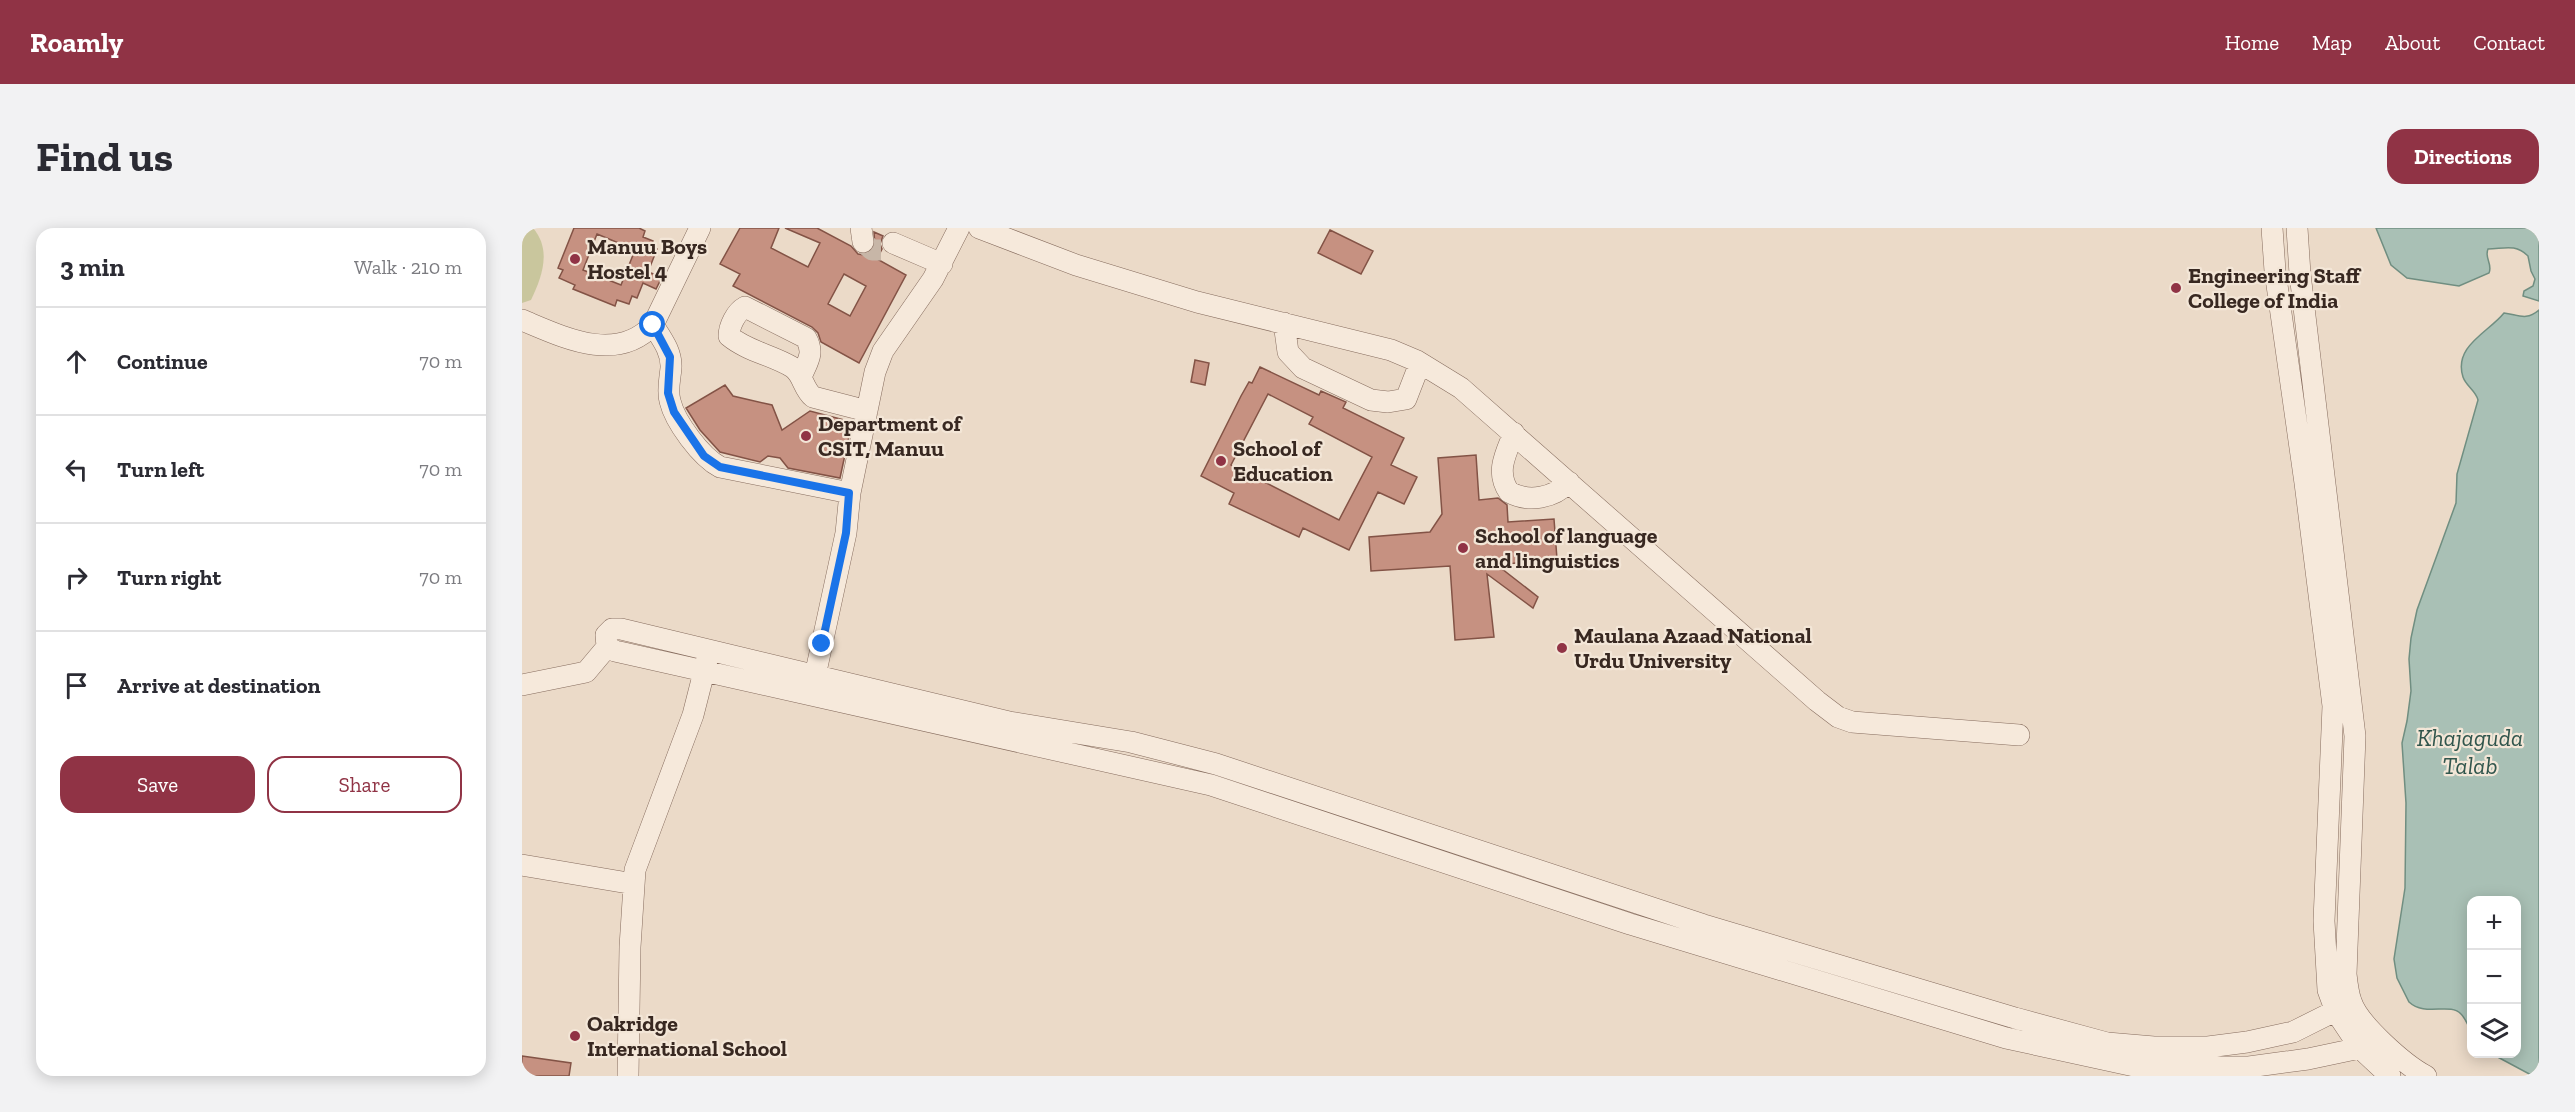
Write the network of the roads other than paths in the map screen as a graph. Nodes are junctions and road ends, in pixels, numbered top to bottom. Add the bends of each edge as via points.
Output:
1 (700, 228) edge
2 (959, 228) edge
3 (979, 228) edge
4 (2272, 228) edge
5 (2297, 228) edge
6 (891, 240) tunnel mouth
7 (942, 264) junction
8 (522, 320) edge
9 (1284, 323) junction
10 (653, 325) junction
11 (1420, 363) junction
12 (801, 377) dead end
13 (867, 411) junction
14 (1514, 433) junction
15 (1569, 482) junction
16 (849, 493) junction
17 (610, 638) junction
18 (710, 650) junction
19 (703, 672) junction
20 (815, 676) junction
21 (522, 685) edge
22 (2019, 735) dead end
23 (522, 865) edge
24 (634, 884) junction
25 (2343, 1008) junction
26 (2368, 1042) junction
27 (628, 1076) edge
28 (2390, 1076) edge
29 (2426, 1076) edge

1 - 10 street
2 - 7 street
3 - 9 street via 1076,265 1197,302
4 - 25 street via 2333,706 2324,921 2328,990
5 - 25 street via 2355,736
6 - 7 street
7 - 13 street via 883,351
8 - 10 street via 570,340 602,345 642,338
9 - 11 street via 1391,350
9 - 11 street via 1288,352 1298,365 1371,400 1407,399
10 - 16 street via 670,357 670,401 674,412 704,456 720,467
11 - 14 street via 1461,388
12 - 13 street via 813,397
13 - 16 street
14 - 15 street
14 - 15 street via 1502,468 1509,492 1530,499 1560,491
15 - 22 street via 1838,717 1867,724
16 - 20 street via 846,533
17 - 18 street via 621,629
17 - 19 street via 615,651
17 - 21 street via 586,672
18 - 19 street
18 - 20 street
19 - 24 street via 693,715 635,870
19 - 26 street via 1212,786 1630,924 2006,1038 2139,1067 2249,1067 2308,1059
20 - 25 street via 1009,723 1131,742 1216,764 1704,925 2107,1043 2208,1047 2247,1042 2293,1032
23 - 24 street
24 - 27 street
25 - 26 street
26 - 28 street
26 - 29 street

